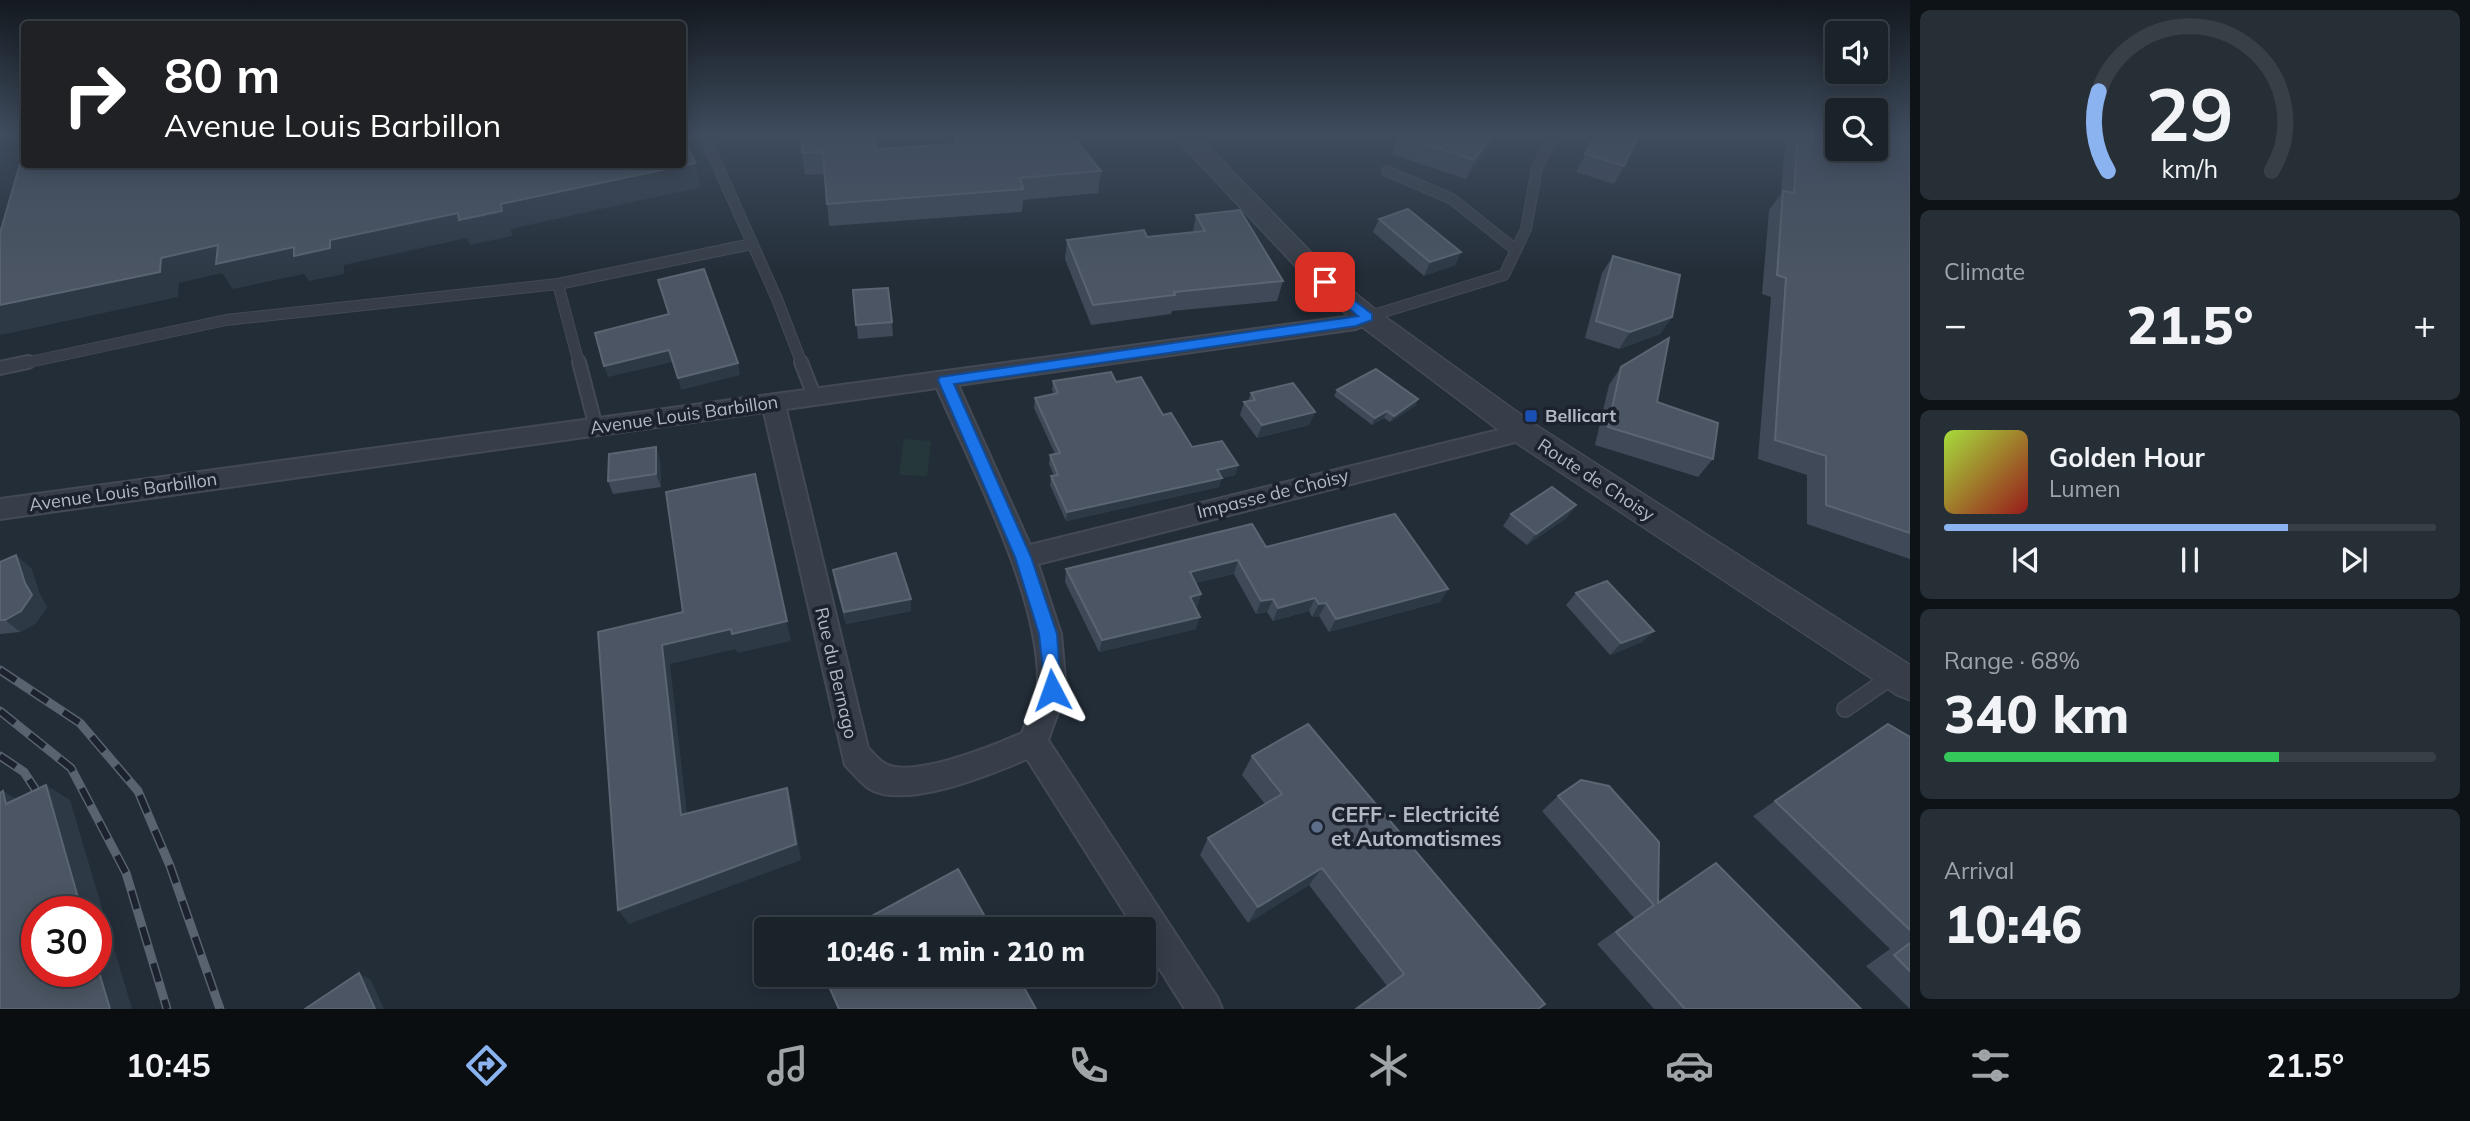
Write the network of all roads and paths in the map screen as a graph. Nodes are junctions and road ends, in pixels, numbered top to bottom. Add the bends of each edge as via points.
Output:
1 (723, 180) edge
2 (1227, 180) edge
3 (1408, 180) edge
4 (1535, 180) edge
5 (752, 244) junction
6 (1516, 250) junction
7 (558, 284) junction
8 (1367, 317) junction
9 (0, 368) edge
10 (945, 380) junction
11 (815, 398) junction
12 (773, 403) junction
13 (596, 427) junction
14 (1523, 432) junction
15 (0, 509) edge
16 (1023, 557) junction
17 (1903, 679) edge
18 (1845, 709) dead end
19 (1033, 742) junction
20 (1205, 1009) edge

1 - 5 lane
2 - 8 street, Route de Choisy via 1325,282
3 - 6 lane via 1452,199
4 - 6 lane via 1526,229
5 - 7 lane
5 - 11 lane
6 - 8 lane via 1504,275
7 - 9 lane via 226,320
7 - 13 lane
8 - 10 street, Avenue Louis Barbillon
8 - 14 street, Route de Choisy
10 - 11 street, Avenue Louis Barbillon
10 - 16 street
11 - 12 street, Avenue Louis Barbillon
12 - 13 street, Avenue Louis Barbillon
12 - 19 street, Rue du Bernago via 855,755 879,778 915,781 981,765
13 - 15 street, Avenue Louis Barbillon
14 - 16 street, Impasse de Choisy
14 - 17 street, Route de Choisy
16 - 19 street via 1048,634 1052,690
17 - 18 lane
19 - 20 street

